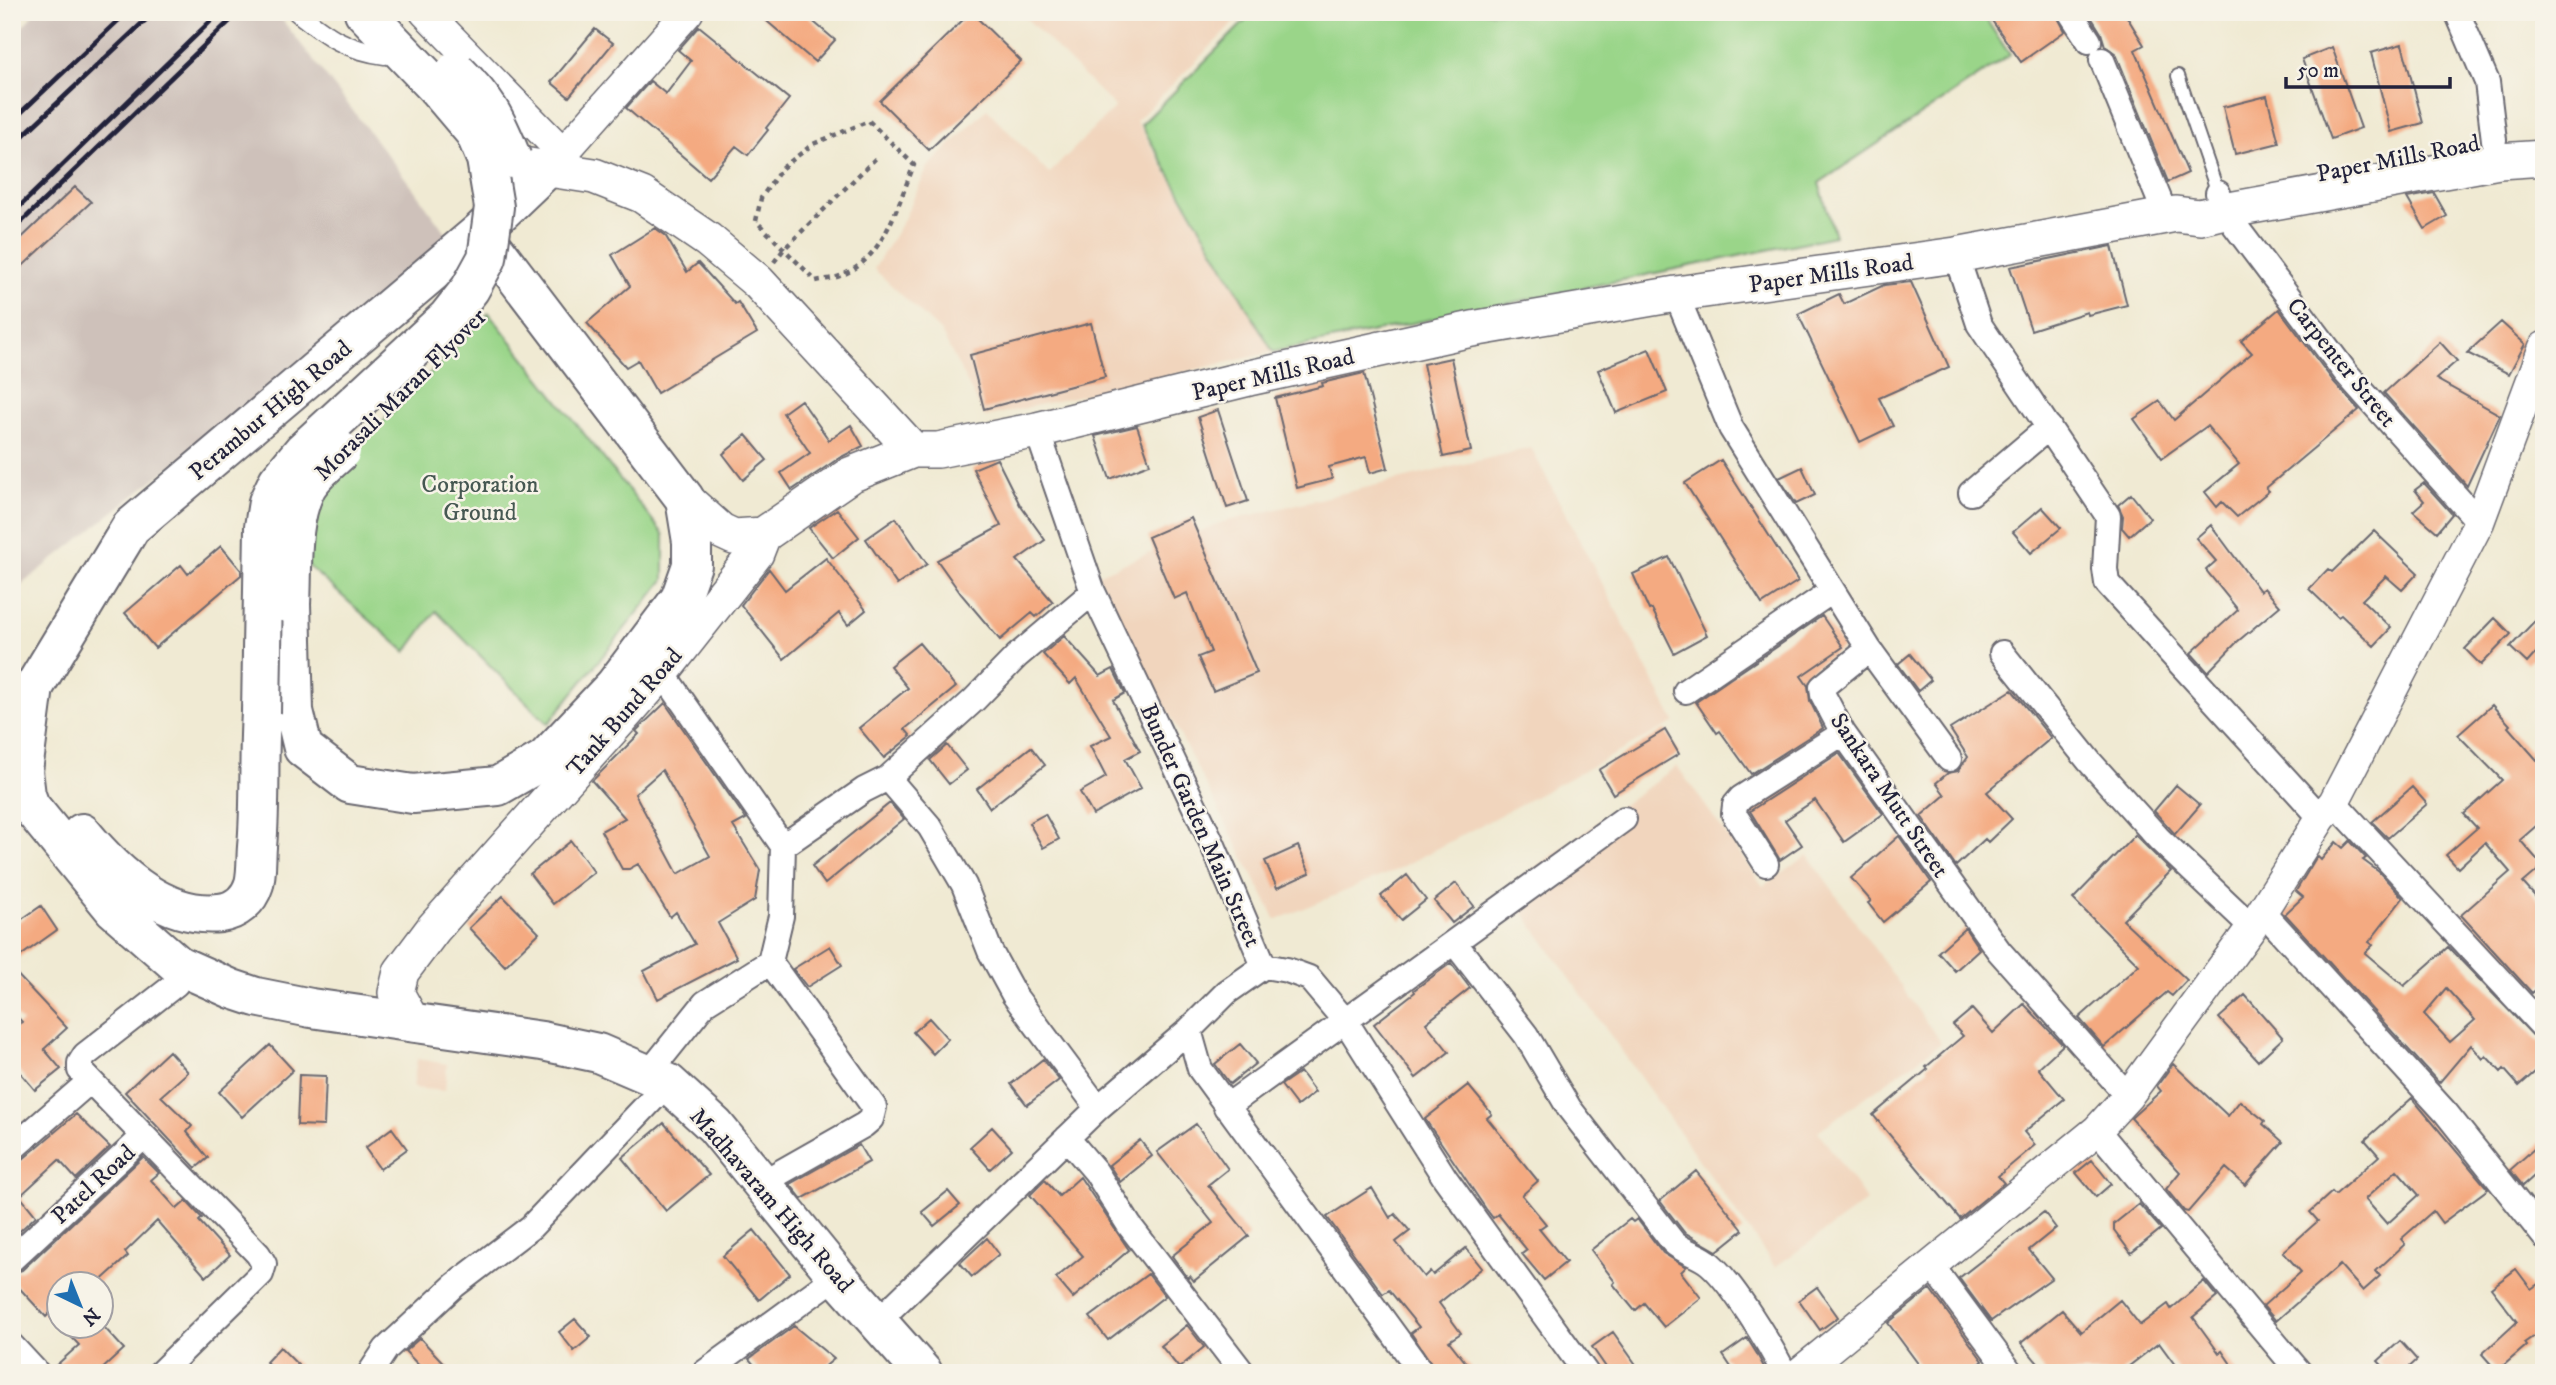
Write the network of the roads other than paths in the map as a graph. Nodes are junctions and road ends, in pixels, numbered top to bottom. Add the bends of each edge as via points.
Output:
1 (297, 12) edge
2 (349, 12) edge
3 (364, 12) edge
4 (400, 12) edge
5 (425, 12) edge
6 (688, 12) edge
7 (2070, 12) edge
8 (2457, 12) edge
9 (385, 55) junction
10 (2178, 76) dead end
11 (2544, 136) edge
12 (2494, 140) junction
13 (2544, 158) edge
14 (555, 160) junction
15 (472, 164) junction
16 (2221, 202) junction
17 (2171, 215) junction
18 (493, 233) junction
19 (1956, 255) junction
20 (1676, 294) junction
21 (530, 295) junction
22 (2544, 347) edge
23 (2049, 427) junction
24 (1037, 430) junction
25 (913, 450) junction
26 (1971, 494) dead end
27 (685, 499) junction
28 (2479, 522) junction
29 (763, 535) junction
30 (1832, 591) junction
31 (1093, 592) junction
32 (1868, 649) junction
33 (2002, 653) dead end
34 (662, 672) junction
35 (1686, 691) dead end
36 (24, 714) edge
37 (1843, 733) junction
38 (1949, 759) dead end
39 (23, 771) junction
40 (888, 778) junction
41 (2328, 810) junction
42 (1624, 819) dead end
43 (783, 846) junction
44 (1766, 864) dead end
45 (2257, 919) junction
46 (1454, 942) junction
47 (770, 962) junction
48 (178, 965) junction
49 (1264, 966) junction
50 (1346, 1022) junction
51 (2542, 1023) edge
52 (413, 1024) junction
53 (1189, 1030) junction
54 (658, 1078) junction
55 (90, 1081) junction
56 (2127, 1096) junction
57 (1226, 1107) junction
58 (1098, 1108) junction
59 (2097, 1130) junction
60 (143, 1137) junction
61 (1067, 1138) junction
62 (12, 1149) edge
63 (760, 1184) junction
64 (2544, 1236) edge
65 (12, 1259) edge
66 (1931, 1266) junction
67 (837, 1276) junction
68 (877, 1322) junction
69 (12, 1346) edge
70 (1797, 1372) edge
71 (37, 1373) edge
72 (160, 1373) edge
73 (370, 1373) edge
74 (704, 1373) edge
75 (923, 1373) edge
76 (1243, 1373) edge
77 (1422, 1373) edge
78 (1586, 1373) edge
79 (2011, 1373) edge
80 (2300, 1373) edge

1 - 9 street via 343,45
2 - 9 street
3 - 39 main road, Morasali Maran Flyover, bridge via 475,133 491,185 492,225 487,258 447,318 303,451 278,481 268,502 259,819 254,884 245,901 232,911 216,913 163,902 98,853 46,788
4 - 27 main road, Morasali Maran Flyover, bridge via 482,96 496,118 513,163 520,208 517,234 497,296 474,326 323,468 308,485 299,506 291,604 294,711 303,748 350,784 414,794 498,786 545,759 615,685 680,599 692,565
5 - 14 street
6 - 14 street
7 - 17 street via 2095,50
8 - 12 street via 2487,82
9 - 15 street via 455,132
10 - 16 lane
11 - 12 main road, Paper Mills Road
12 - 16 main road, Paper Mills Road
13 - 16 main road, Paper Mills Road
14 - 15 main road
14 - 18 main road, Perambur High Road
14 - 25 main road via 642,194 708,240 758,282
15 - 18 street
16 - 17 main road, Paper Mills Road via 2196,198
16 - 28 street, Carpenter Street via 2346,373
17 - 19 main road, Paper Mills Road
18 - 21 main road
18 - 36 main road, Perambur High Road via 131,527 34,687
19 - 20 main road, Paper Mills Road
19 - 23 street via 1979,324
20 - 24 main road, Paper Mills Road via 1472,329
20 - 30 street via 1731,428
21 - 27 main road
21 - 36 main road via 492,288 461,292 416,312 149,542 52,697
22 - 28 street
23 - 26 street
23 - 41 street via 2108,516 2107,583
24 - 25 main road, Paper Mills Road via 938,450
24 - 31 street, Bunder Garden Main Street
25 - 29 main road, Tank Bund Road via 850,475
27 - 29 main road via 734,537
28 - 41 street
29 - 34 main road, Tank Bund Road via 756,553
30 - 32 street
30 - 35 street
31 - 40 street via 1017,656
31 - 49 street, Bunder Garden Main Street via 1207,831
32 - 37 street, Sankara Mutt Street via 1822,687
32 - 38 street
33 - 45 street via 2160,839
34 - 43 street
34 - 52 main road, Tank Bund Road via 434,928 401,972 396,993
36 - 39 main road, Perambur High Road
37 - 44 street via 1735,806 1734,814
37 - 56 street, Sankara Mutt Street via 1999,951
39 - 48 main road via 30,806 114,909
40 - 43 street
40 - 58 street via 930,827 964,886 990,951 1022,1008
41 - 45 street
41 - 51 street
42 - 46 street
43 - 47 street via 781,915
45 - 56 street
45 - 64 street via 2446,1113
46 - 50 street
46 - 70 street via 1526,1035 1569,1108 1673,1241 1716,1270 1760,1333
47 - 54 street via 705,1003
47 - 63 street via 874,1107 864,1125
48 - 52 main road, Madhavaram High Road via 256,997
48 - 55 street via 176,984 166,994 85,1055 80,1070
49 - 50 street via 1309,978
49 - 53 street, Bunder Garden Main Street via 1227,992
50 - 57 street
50 - 78 street via 1445,1178
52 - 54 main road, Madhavaram High Road via 598,1053
53 - 57 street via 1200,1069
53 - 58 street, Bunder Garden Main Street
54 - 63 main road, Madhavaram High Road via 715,1126
54 - 73 street via 531,1227 455,1285 386,1349
55 - 60 street
55 - 62 street
56 - 59 street
57 - 77 street
58 - 61 street, Bunder Garden Main Street
59 - 66 street
59 - 80 street
60 - 65 street, Patel Road
60 - 72 street via 264,1264 261,1274
61 - 68 street, Bunder Garden Main Street
61 - 76 street
63 - 67 main road, Madhavaram High Road
66 - 70 street
66 - 79 street
67 - 68 main road, Madhavaram High Road
67 - 74 street
68 - 75 main road, Madhavaram High Road
69 - 71 street

